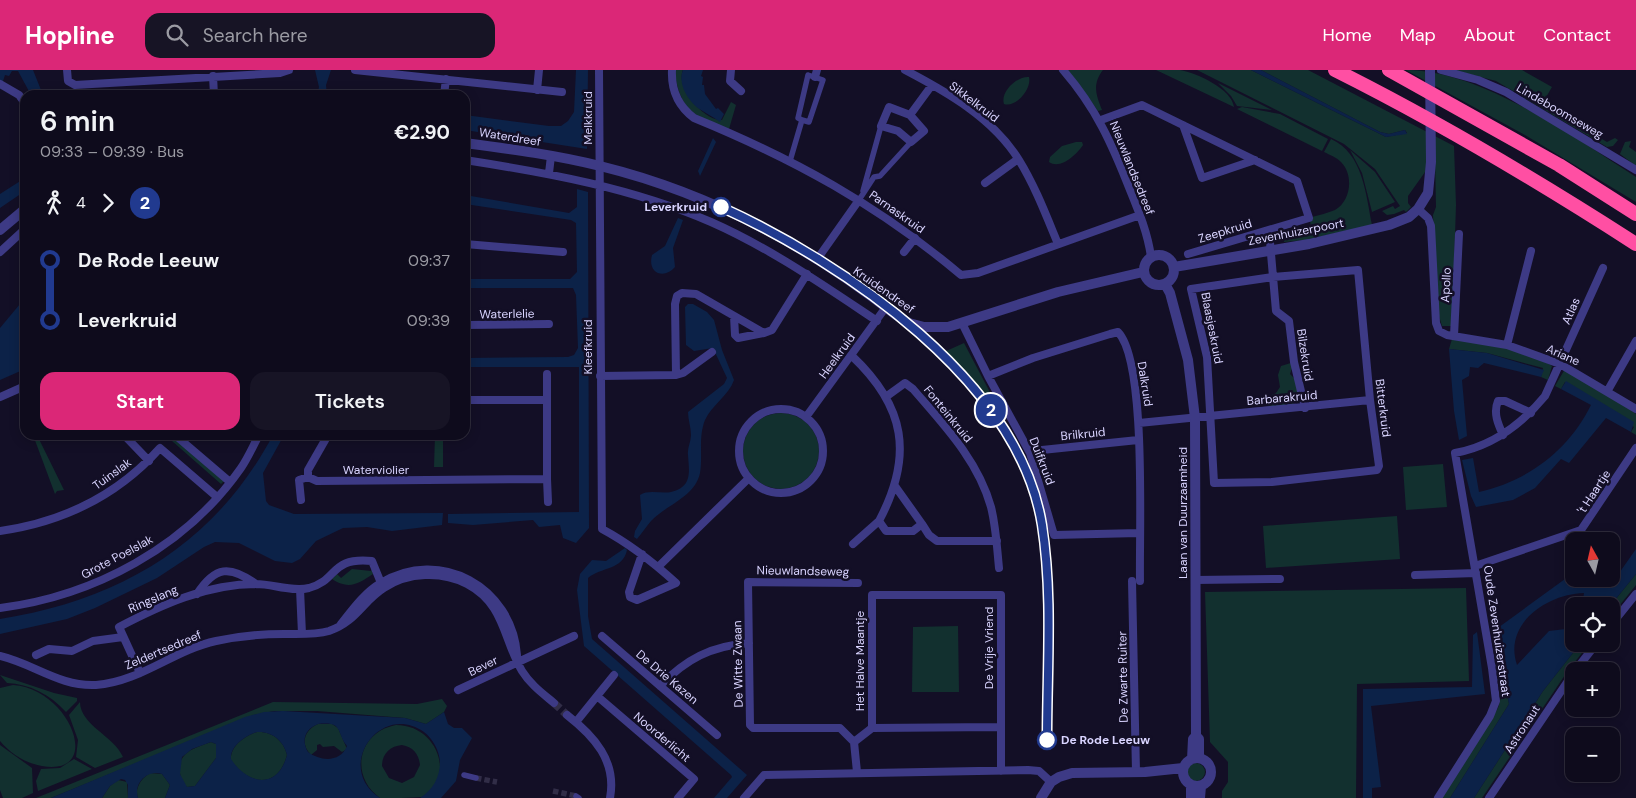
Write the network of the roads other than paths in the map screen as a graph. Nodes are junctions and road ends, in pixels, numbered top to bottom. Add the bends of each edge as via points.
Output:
1 (67, 70) edge
2 (289, 70) edge
3 (355, 70) edge
4 (539, 70) edge
5 (599, 70) edge
6 (672, 70) edge
7 (731, 70) edge
8 (905, 70) edge
9 (1063, 70) edge
10 (1335, 70) edge
11 (1389, 70) edge
12 (1430, 70) edge
13 (1441, 70) edge
14 (816, 74) edge
15 (213, 76) junction
16 (446, 79) junction
17 (0, 84) edge
18 (932, 85) junction
19 (214, 90) edge
20 (445, 90) edge
21 (537, 90) junction
22 (741, 91) dead end
23 (562, 92) dead end
24 (20, 96) edge
25 (910, 115) junction
26 (802, 120) junction
27 (1101, 120) junction
28 (1183, 125) junction
29 (881, 126) junction
30 (911, 142) junction
31 (470, 144) edge
32 (551, 156) junction
33 (1018, 159) junction
34 (790, 160) junction
35 (1255, 160) junction
36 (470, 161) edge
37 (599, 166) junction
38 (1636, 170) edge
39 (549, 173) junction
40 (985, 183) dead end
41 (599, 184) junction
42 (859, 200) junction
43 (1418, 209) junction
44 (20, 213) edge
45 (1636, 214) edge
46 (1140, 215) junction
47 (0, 230) edge
48 (1269, 231) junction
49 (20, 234) edge
50 (1459, 234) dead end
51 (915, 238) junction
52 (470, 244) edge
53 (1058, 244) junction
54 (1636, 244) edge
55 (1531, 251) dead end
56 (0, 252) edge
57 (563, 252) dead end
58 (904, 252) dead end
59 (1270, 252) junction
60 (1188, 254) dead end
61 (1151, 257) junction
62 (818, 258) junction
63 (1174, 267) junction
64 (1603, 268) dead end
65 (1143, 272) junction
66 (807, 274) junction
67 (1273, 277) junction
68 (1165, 284) junction
69 (873, 298) junction
70 (886, 308) junction
71 (862, 311) junction
72 (734, 316) junction
73 (877, 321) junction
74 (962, 323) junction
75 (549, 324) dead end
76 (470, 325) edge
77 (764, 332) junction
78 (1454, 336) junction
79 (1636, 341) edge
80 (1507, 345) junction
81 (712, 352) dead end
82 (852, 356) junction
83 (1560, 364) junction
84 (547, 374) dead end
85 (676, 375) junction
86 (600, 376) junction
87 (988, 376) junction
88 (20, 388) edge
89 (1608, 390) junction
90 (887, 396) junction
91 (0, 397) edge
92 (470, 400) edge
93 (547, 400) junction
94 (1370, 400) junction
95 (1305, 408) junction
96 (1636, 409) edge
97 (1531, 413) junction
98 (1210, 416) junction
99 (806, 417) junction
100 (1195, 418) junction
101 (1139, 423) junction
102 (1503, 435) junction
103 (129, 440) edge
104 (181, 440) edge
105 (256, 440) edge
106 (325, 440) edge
107 (1138, 440) junction
108 (1636, 448) edge
109 (1030, 453) junction
110 (1455, 453) joint
111 (149, 461) junction
112 (308, 476) junction
113 (749, 478) junction
114 (547, 479) junction
115 (230, 482) junction
116 (1214, 483) joint
117 (895, 486) junction
118 (217, 497) junction
119 (301, 500) dead end
120 (548, 502) dead end
121 (879, 521) junction
122 (922, 524) junction
123 (0, 532) edge
124 (1139, 533) junction
125 (997, 541) junction
126 (852, 544) dead end
127 (642, 554) junction
128 (658, 567) junction
129 (1000, 568) dead end
130 (1476, 570) junction
131 (1415, 575) dead end
132 (1280, 579) dead end
133 (1195, 580) junction
134 (1136, 581) joint
135 (748, 582) joint
136 (381, 583) junction
137 (858, 583) dead end
138 (256, 584) junction
139 (300, 589) junction
140 (197, 594) junction
141 (1636, 594) edge
142 (872, 595) joint
143 (0, 608) edge
144 (1620, 614) edge
145 (339, 626) junction
146 (302, 634) junction
147 (574, 636) dead end
148 (602, 636) dead end
149 (124, 637) junction
150 (749, 643) junction
151 (1590, 652) edge
152 (36, 655) dead end
153 (0, 656) edge
154 (517, 662) junction
155 (1582, 662) edge
156 (140, 673) junction
157 (614, 675) dead end
158 (660, 686) junction
159 (1565, 686) edge
160 (458, 690) dead end
161 (596, 696) junction
162 (554, 703) tunnel mouth
163 (567, 715) tunnel mouth
164 (576, 722) junction
165 (1000, 727) junction
166 (872, 728) junction
167 (717, 735) dead end
168 (857, 739) junction
169 (1196, 758) junction
170 (1001, 771) junction
171 (857, 772) junction
172 (1140, 772) junction
173 (1183, 772) junction
174 (464, 775) dead end
175 (476, 778) tunnel mouth
176 (1051, 782) junction
177 (1196, 786) junction
178 (610, 798) edge
179 (678, 798) edge
180 (744, 798) edge
181 (1041, 798) edge
182 (1191, 798) edge
183 (1200, 798) edge
184 (1438, 798) edge
185 (1490, 798) edge

1 - 15 street via 68,81 75,84
2 - 15 street
3 - 16 street
4 - 21 street
5 - 37 street, Melkkruid
6 - 34 street, Parnaskruid via 671,84 686,112
7 - 22 street via 730,81
8 - 18 street, Sikkelkruid
9 - 27 street, Nieuwlandsedreef
10 - 54 highway via 1406,106
11 - 45 highway via 1509,136
12 - 43 street via 1431,162 1428,193
13 - 38 street, Lindeboomseweg via 1506,92
14 - 26 street via 808,75 798,118
14 - 26 street via 823,80 808,122
15 - 19 street
16 - 20 street
16 - 21 street
17 - 24 street
18 - 25 street
18 - 33 street, Sikkelkruid via 987,123
21 - 23 street
25 - 29 street via 889,107
25 - 30 street via 924,131
26 - 34 street
27 - 28 street, Zeepkruid via 1140,105
27 - 46 street, Nieuwlandsedreef
28 - 35 street, Zeepkruid
28 - 35 street via 1202,178
29 - 30 street via 898,131
29 - 42 street
30 - 42 street via 880,176 874,177
31 - 32 street, Waterdreef
32 - 37 street, Waterdreef
32 - 39 street, Waterdreef
33 - 40 street
33 - 53 street, Sikkelkruid via 1041,201
34 - 42 street, Parnaskruid
35 - 48 street, Zeepkruid via 1297,181 1309,218
36 - 39 street
37 - 41 street, Kleefkruid
37 - 62 street, Kruidendreef via 699,198 761,226
39 - 41 street
41 - 66 street via 712,222
41 - 86 street, Kleefkruid
42 - 51 street, Parnaskruid
42 - 62 street
43 - 59 street, Zevenhuizerpoort via 1409,217 1389,225
43 - 78 street, Ariane via 1431,226 1436,323 1439,331
44 - 47 street
46 - 53 street, Parnaskruid
46 - 61 street, Nieuwlandsedreef
48 - 59 street, Zeepkruid
48 - 60 street, Zeepkruid
49 - 56 street
50 - 78 street, Apollo
51 - 53 street, Parnaskruid via 961,275 968,276
51 - 58 street
52 - 57 street
55 - 80 street
59 - 63 street, Zevenhuizerpoort
59 - 67 street, Bilzekruid
61 - 63 street via 1165,256
61 - 65 street
62 - 69 street, Kruidendreef
63 - 68 street via 1172,277
64 - 83 street, Atlas
65 - 68 street via 1151,283
65 - 74 street, Kruidendreef via 1058,292
66 - 71 street
66 - 77 street via 772,330
67 - 94 street, Bitterkruid via 1358,270
67 - 95 street, Bilzekruid via 1276,312 1289,321
67 - 98 street, Blaasjeskruid via 1191,289 1207,357
68 - 100 street, Laan van Duurzaamheid via 1188,360
69 - 70 street, Kruidendreef
69 - 71 street
70 - 73 street, Heelkruid
70 - 74 street, Kruidendreef via 909,323 924,327 948,327
71 - 73 street
72 - 77 street
72 - 77 street via 738,338
72 - 85 street via 696,294 688,292 677,296
73 - 82 street, Heelkruid
74 - 87 street, Duifkruid
75 - 76 street, Waterlelie
78 - 80 street, Ariane
79 - 89 street
80 - 83 street, Ariane
81 - 85 street
82 - 90 street
82 - 99 street, Heelkruid
83 - 89 street, Ariane
83 - 97 street, Atlas via 1545,396
84 - 93 street
85 - 86 street
86 - 127 street, Kleefkruid via 602,529
87 - 101 street, Dalkruid via 1041,355 1118,332 1124,338 1134,372
87 - 109 street, Duifkruid
88 - 91 street
89 - 96 street, Ariane
90 - 117 street via 900,440
90 - 125 street, Fonteinkruid via 905,384 913,389 959,443 991,507
92 - 93 street
93 - 114 street
94 - 95 street, Barbarakruid
94 - 116 street, Bitterkruid via 1377,470 1272,482
95 - 98 street, Barbarakruid
97 - 102 street, Atlas
97 - 102 street via 1498,401 1498,424
98 - 100 street, Barbarakruid
98 - 116 street, Blaasjeskruid
99 - 113 street via 791,410 774,410 752,421 743,434 739,449
99 - 113 street via 818,432 823,448 821,464 813,478 800,488 785,492 762,488
100 - 101 street
100 - 133 street, Laan van Duurzaamheid
101 - 107 street, Dalkruid
102 - 110 street, Atlas via 1481,446
103 - 111 street
104 - 115 street
105 - 115 street, Grote Poelslak
106 - 112 street via 308,470
107 - 109 street, Brilkruid
107 - 124 street, Dalkruid
108 - 130 street, 't Haartje via 1581,530
109 - 124 street, Duifkruid via 1054,534
110 - 130 street, Oude Zevenhuizerstraat
111 - 118 street, Tuinslak via 160,448
111 - 123 street, Tuinslak via 117,488 69,514
112 - 114 street, Waterviolier via 317,481
112 - 119 street via 300,480
113 - 128 street
114 - 120 street
115 - 118 street, Grote Poelslak
117 - 121 street
117 - 122 street
118 - 143 street, Grote Poelslak via 170,540 100,581 46,600
121 - 122 street via 886,531 913,531
121 - 126 street
122 - 125 street via 937,541
124 - 134 street, Dalkruid
125 - 129 street, Fonteinkruid
127 - 128 street
127 - 128 street via 630,597 637,600 676,583
130 - 131 street
130 - 184 street, Oude Zevenhuizerstraat via 1495,705
132 - 133 street
133 - 169 street, Laan van Duurzaamheid via 1196,736 1199,739
134 - 172 street, De Zwarte Ruiter
135 - 137 street, Nieuwlandseweg
135 - 150 street, De Witte Zwaan
136 - 139 street, Ringslang via 372,561 350,560 311,587
136 - 145 street, Zeldertsedreef
136 - 154 street, Zeldertsedreef via 412,570 428,569 457,574 473,582 491,595 510,623
138 - 139 street, Ringslang
138 - 140 street, Ringslang
138 - 140 street, Ringslang via 239,572 219,571
139 - 146 street
140 - 149 street, Ringslang via 171,602 119,627
141 - 144 street
142 - 165 street, De Vrije Vriend via 1000,595
142 - 166 street, Het Halve Maantje
145 - 146 street, Zeldertsedreef via 327,632
145 - 154 street, Zeldertsedreef via 352,620 384,588 399,580 425,575 441,576 469,585 487,599 502,620
146 - 156 street, Zeldertsedreef via 259,634 215,641 172,656
147 - 154 street
148 - 158 street, De Drie Kazen
149 - 152 street via 93,641 72,651 44,650
149 - 156 street
150 - 158 street via 700,653
150 - 168 street, De Witte Zwaan via 750,725 753,728 840,728
151 - 155 street, Astronaut
153 - 156 street, Zeldertsedreef via 52,678 82,684 111,682
154 - 160 street, Bever
154 - 162 street, Zeldertsedreef via 525,676
157 - 161 street
158 - 167 street, De Drie Kazen
159 - 185 street, Astronaut
161 - 164 street
161 - 179 street, Noorderlicht via 694,779
163 - 164 street
164 - 178 street via 593,737 605,756 611,781
165 - 166 street
165 - 170 street, De Vrije Vriend
166 - 168 street
168 - 171 street
169 - 173 street
169 - 177 street via 1209,764 1211,772 1208,781
170 - 171 street
170 - 176 street via 1039,771
171 - 180 street via 764,775
172 - 173 street
172 - 176 street via 1072,773
173 - 177 street
174 - 175 street
176 - 181 street
177 - 182 street
177 - 183 street

